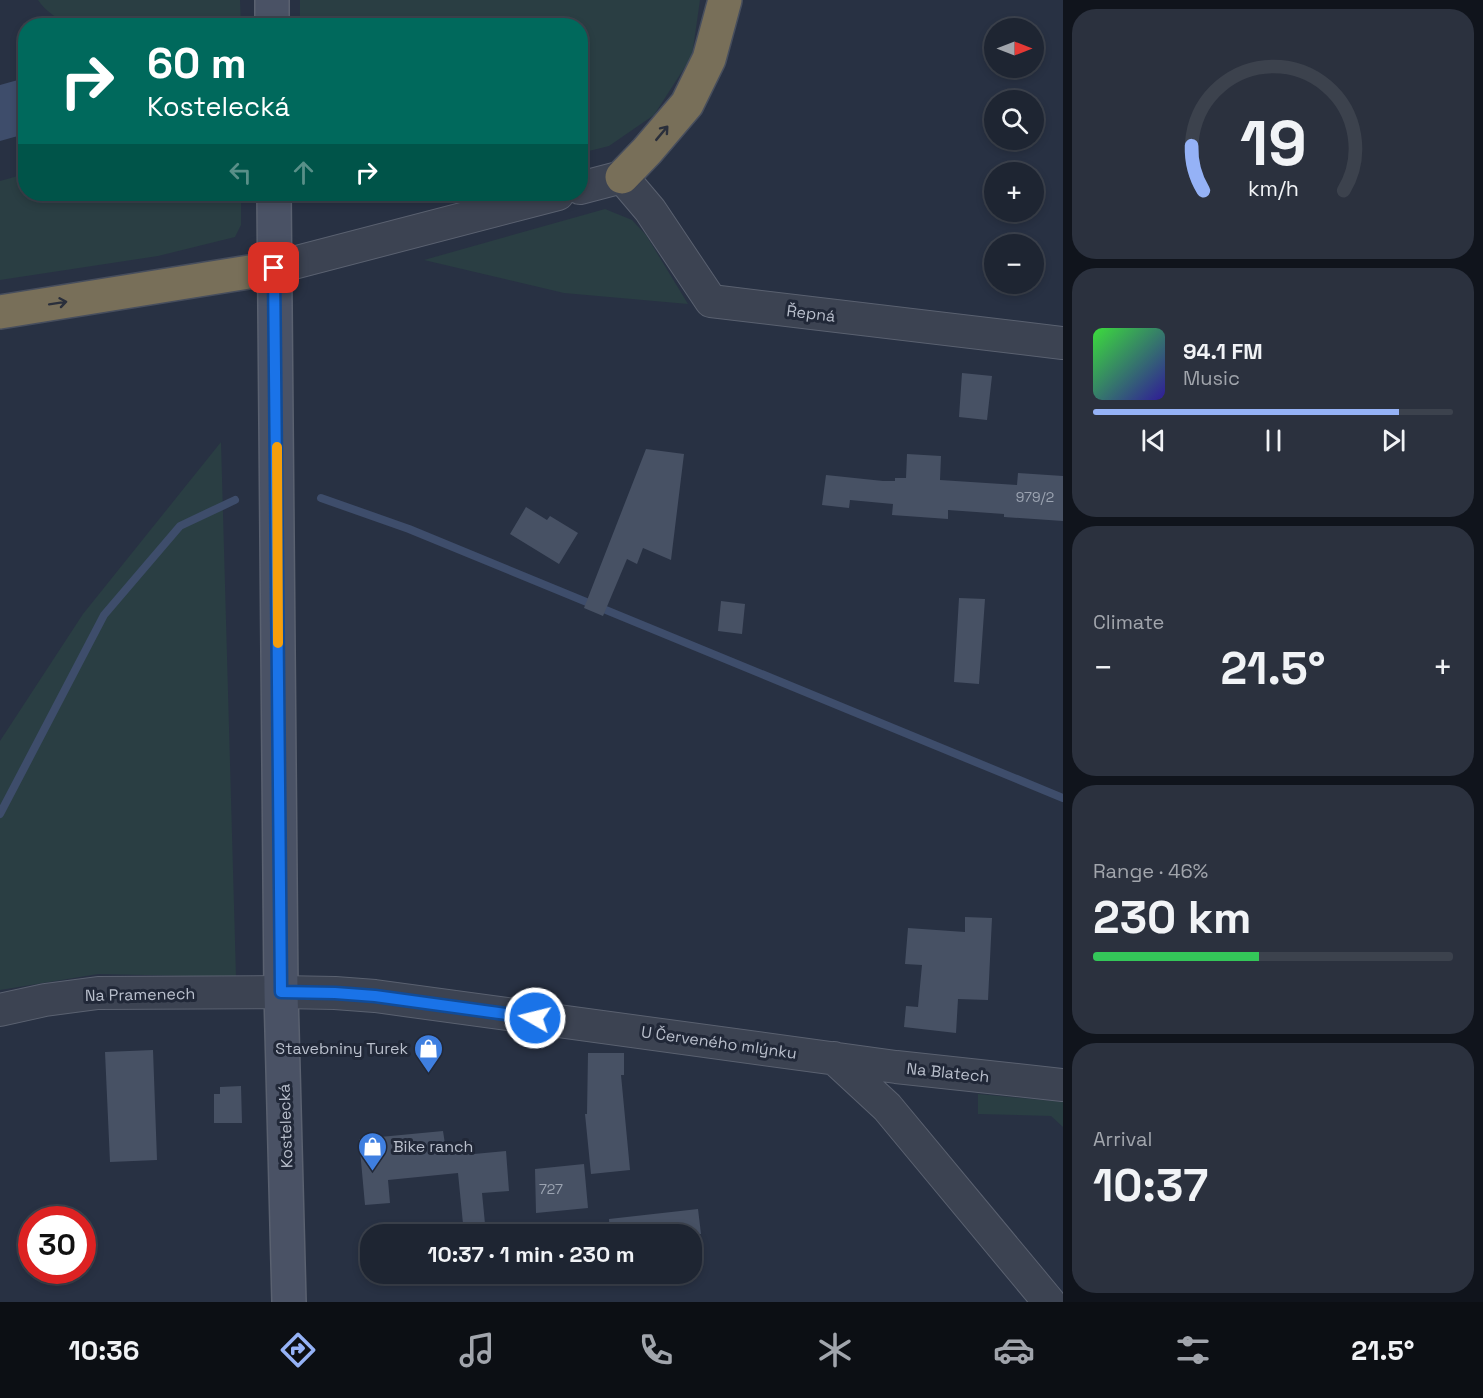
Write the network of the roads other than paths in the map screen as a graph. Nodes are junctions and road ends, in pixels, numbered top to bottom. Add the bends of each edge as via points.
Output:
1 (272, 0) edge
2 (725, 0) edge
3 (272, 18) edge
4 (622, 177) junction
5 (588, 186) edge
6 (274, 201) edge
7 (531, 201) edge
8 (274, 268) junction
9 (0, 312) edge
10 (1063, 343) edge
11 (281, 992) junction
12 (0, 1010) edge
13 (834, 1058) junction
14 (1063, 1085) edge
15 (289, 1302) edge
16 (1049, 1302) edge

1 - 3 main road
4 -> 2 highway via 687,104 709,59
4 - 5 street
4 - 10 street, Řepná via 650,210 711,301
6 - 8 main road, Kostelecká
7 - 8 street
9 -> 8 highway
8 - 11 main road, Kostelecká
11 - 12 street, Na Pramenech via 98,993
11 - 13 street, U Červeného mlýnku via 375,996
11 - 15 main road, Kostelecká
13 - 14 street, Na Blatech
13 - 16 street via 887,1107

